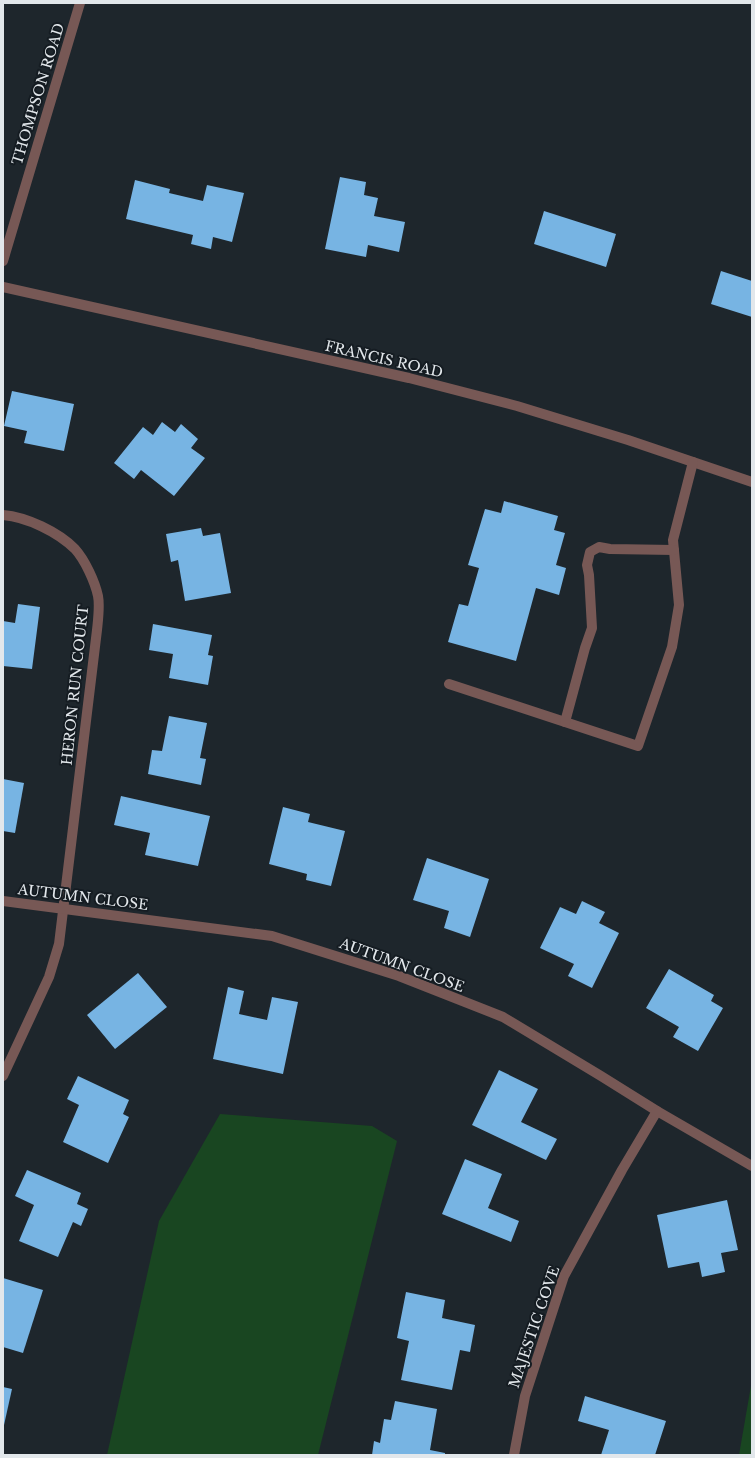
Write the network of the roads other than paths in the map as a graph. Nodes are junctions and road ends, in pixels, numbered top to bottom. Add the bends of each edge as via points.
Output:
1 (80, 3) edge
2 (3, 261) edge
3 (3, 287) edge
4 (694, 462) junction
5 (752, 482) edge
6 (3, 515) edge
7 (674, 550) junction
8 (449, 684) dead end
9 (565, 722) junction
10 (3, 901) edge
11 (62, 909) junction
12 (3, 1076) edge
13 (657, 1111) junction
14 (752, 1166) edge
15 (514, 1455) edge

1 - 2 street, THOMPSON ROAD
3 - 4 street, FRANCIS ROAD via 408,378 517,406
4 - 5 street, FRANCIS ROAD
4 - 7 street via 673,540
6 - 11 street, HERON RUN COURT via 17,516 49,530 75,549 90,572 98,597 97,630
7 - 9 street via 599,547 590,552 587,565 592,628
7 - 9 street via 679,605 672,647 638,746
8 - 9 street
10 - 11 street, AUTUMN CLOSE
11 - 12 street, HERON RUN COURT via 59,944 49,977
11 - 13 street, AUTUMN CLOSE via 272,936 399,976 503,1017
13 - 14 street, AUTUMN CLOSE
13 - 15 street, MAJESTIC COVE via 564,1276 524,1396

